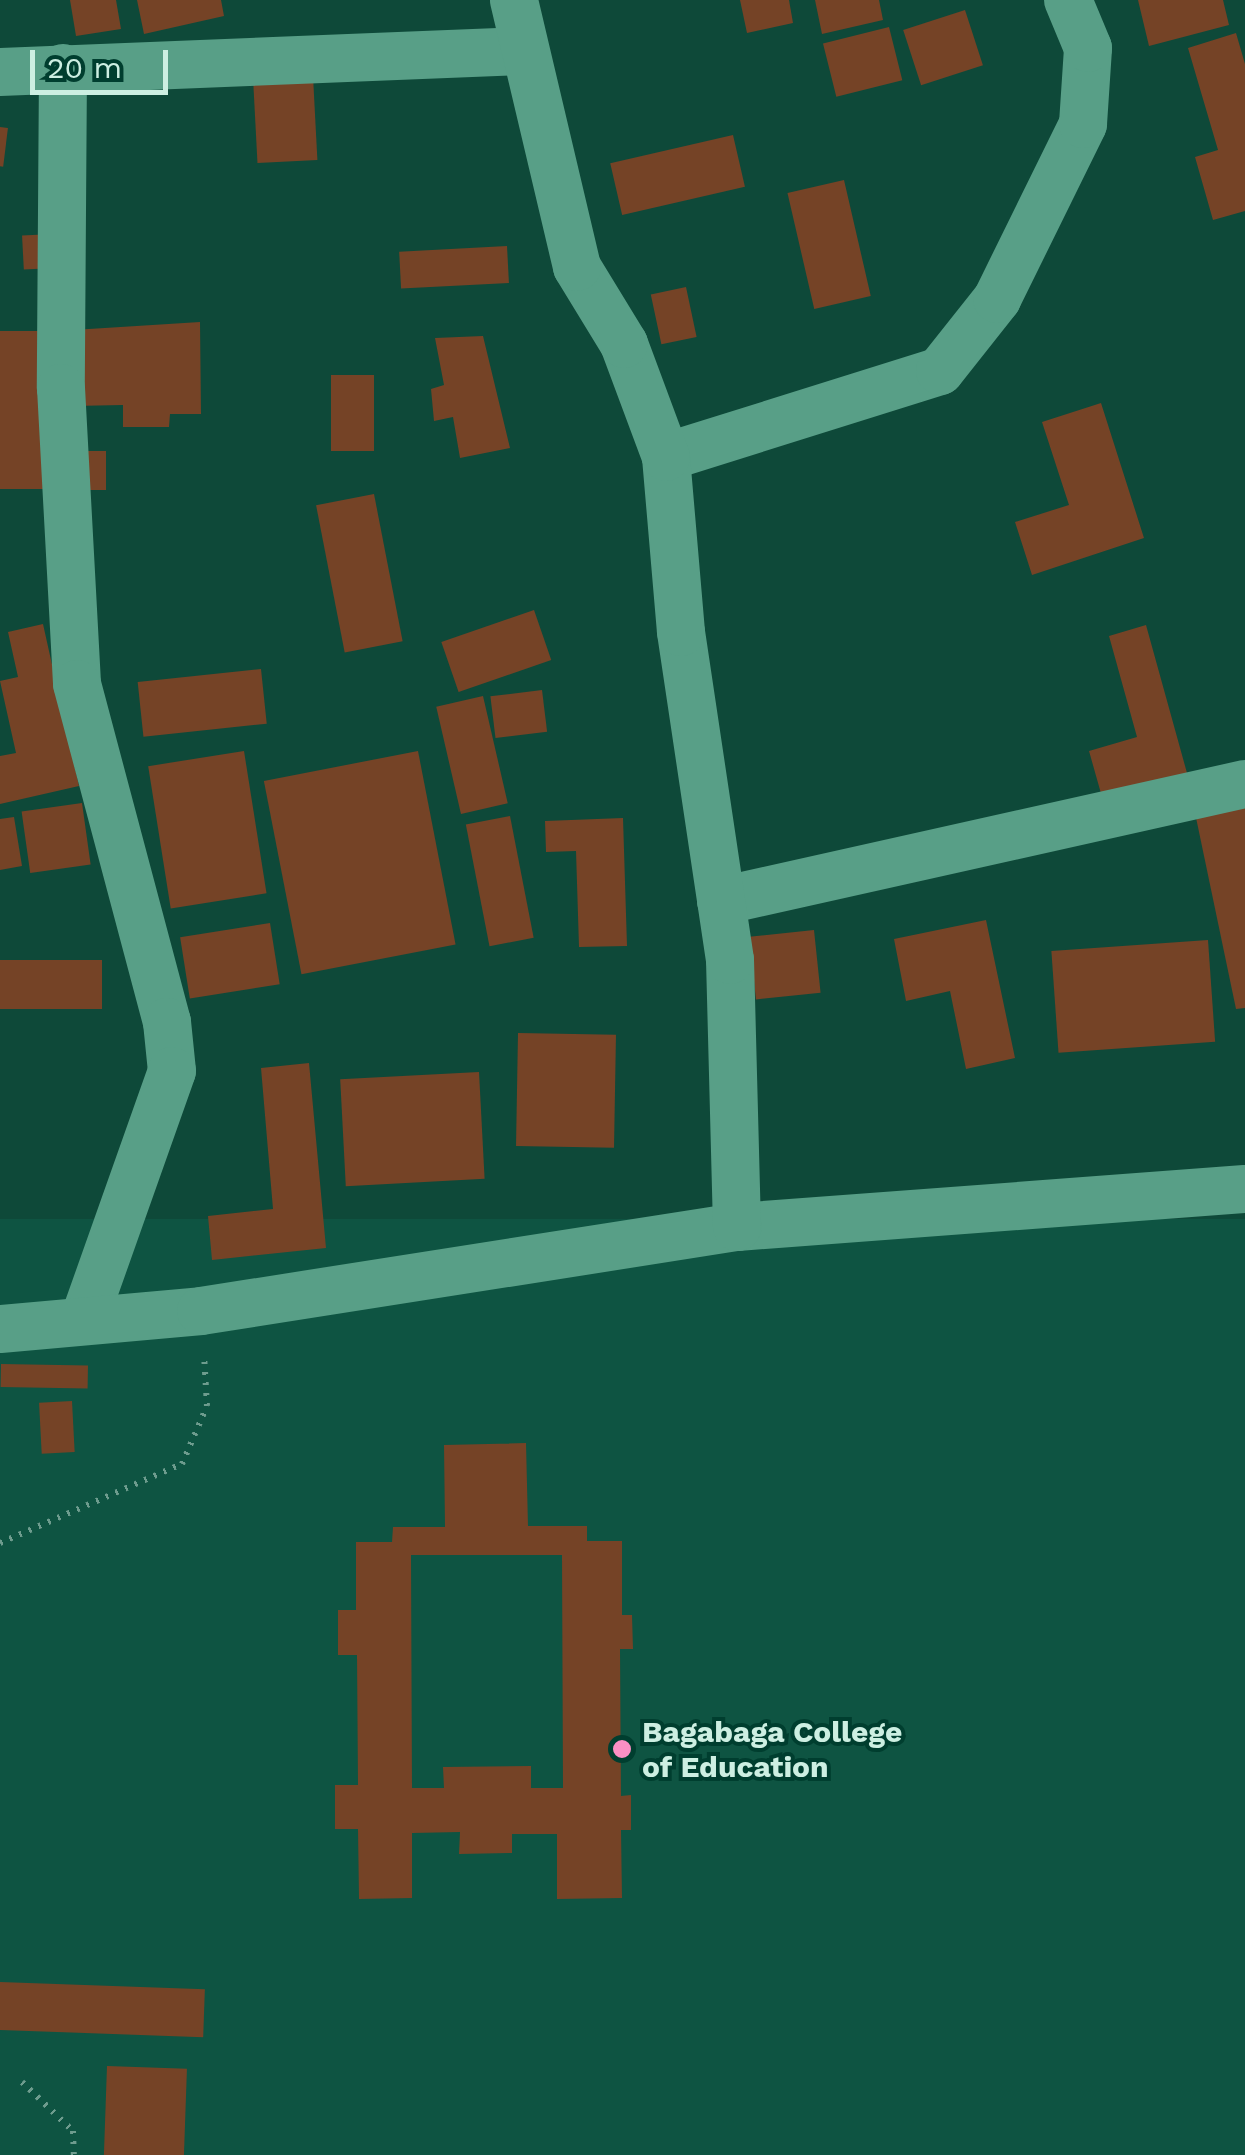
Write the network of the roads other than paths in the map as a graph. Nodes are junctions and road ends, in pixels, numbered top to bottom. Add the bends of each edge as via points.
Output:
1 (514, 0) edge
2 (1068, 0) edge
3 (524, 51) junction
4 (63, 68) junction
5 (0, 72) edge
6 (666, 457) junction
7 (1245, 784) edge
8 (721, 901) junction
9 (1245, 1189) edge
10 (737, 1227) junction
11 (84, 1320) junction
12 (0, 1329) edge

1 - 3 street
2 - 6 street via 1088,48 1083,124 997,300 940,372
3 - 4 street
3 - 6 street via 576,267 624,344
4 - 5 street
4 - 11 street via 61,388 77,684 167,1022 172,1071
6 - 8 street via 681,632
7 - 8 street
8 - 10 street via 736,1080
9 - 10 street
10 - 11 street via 201,1311
11 - 12 street

